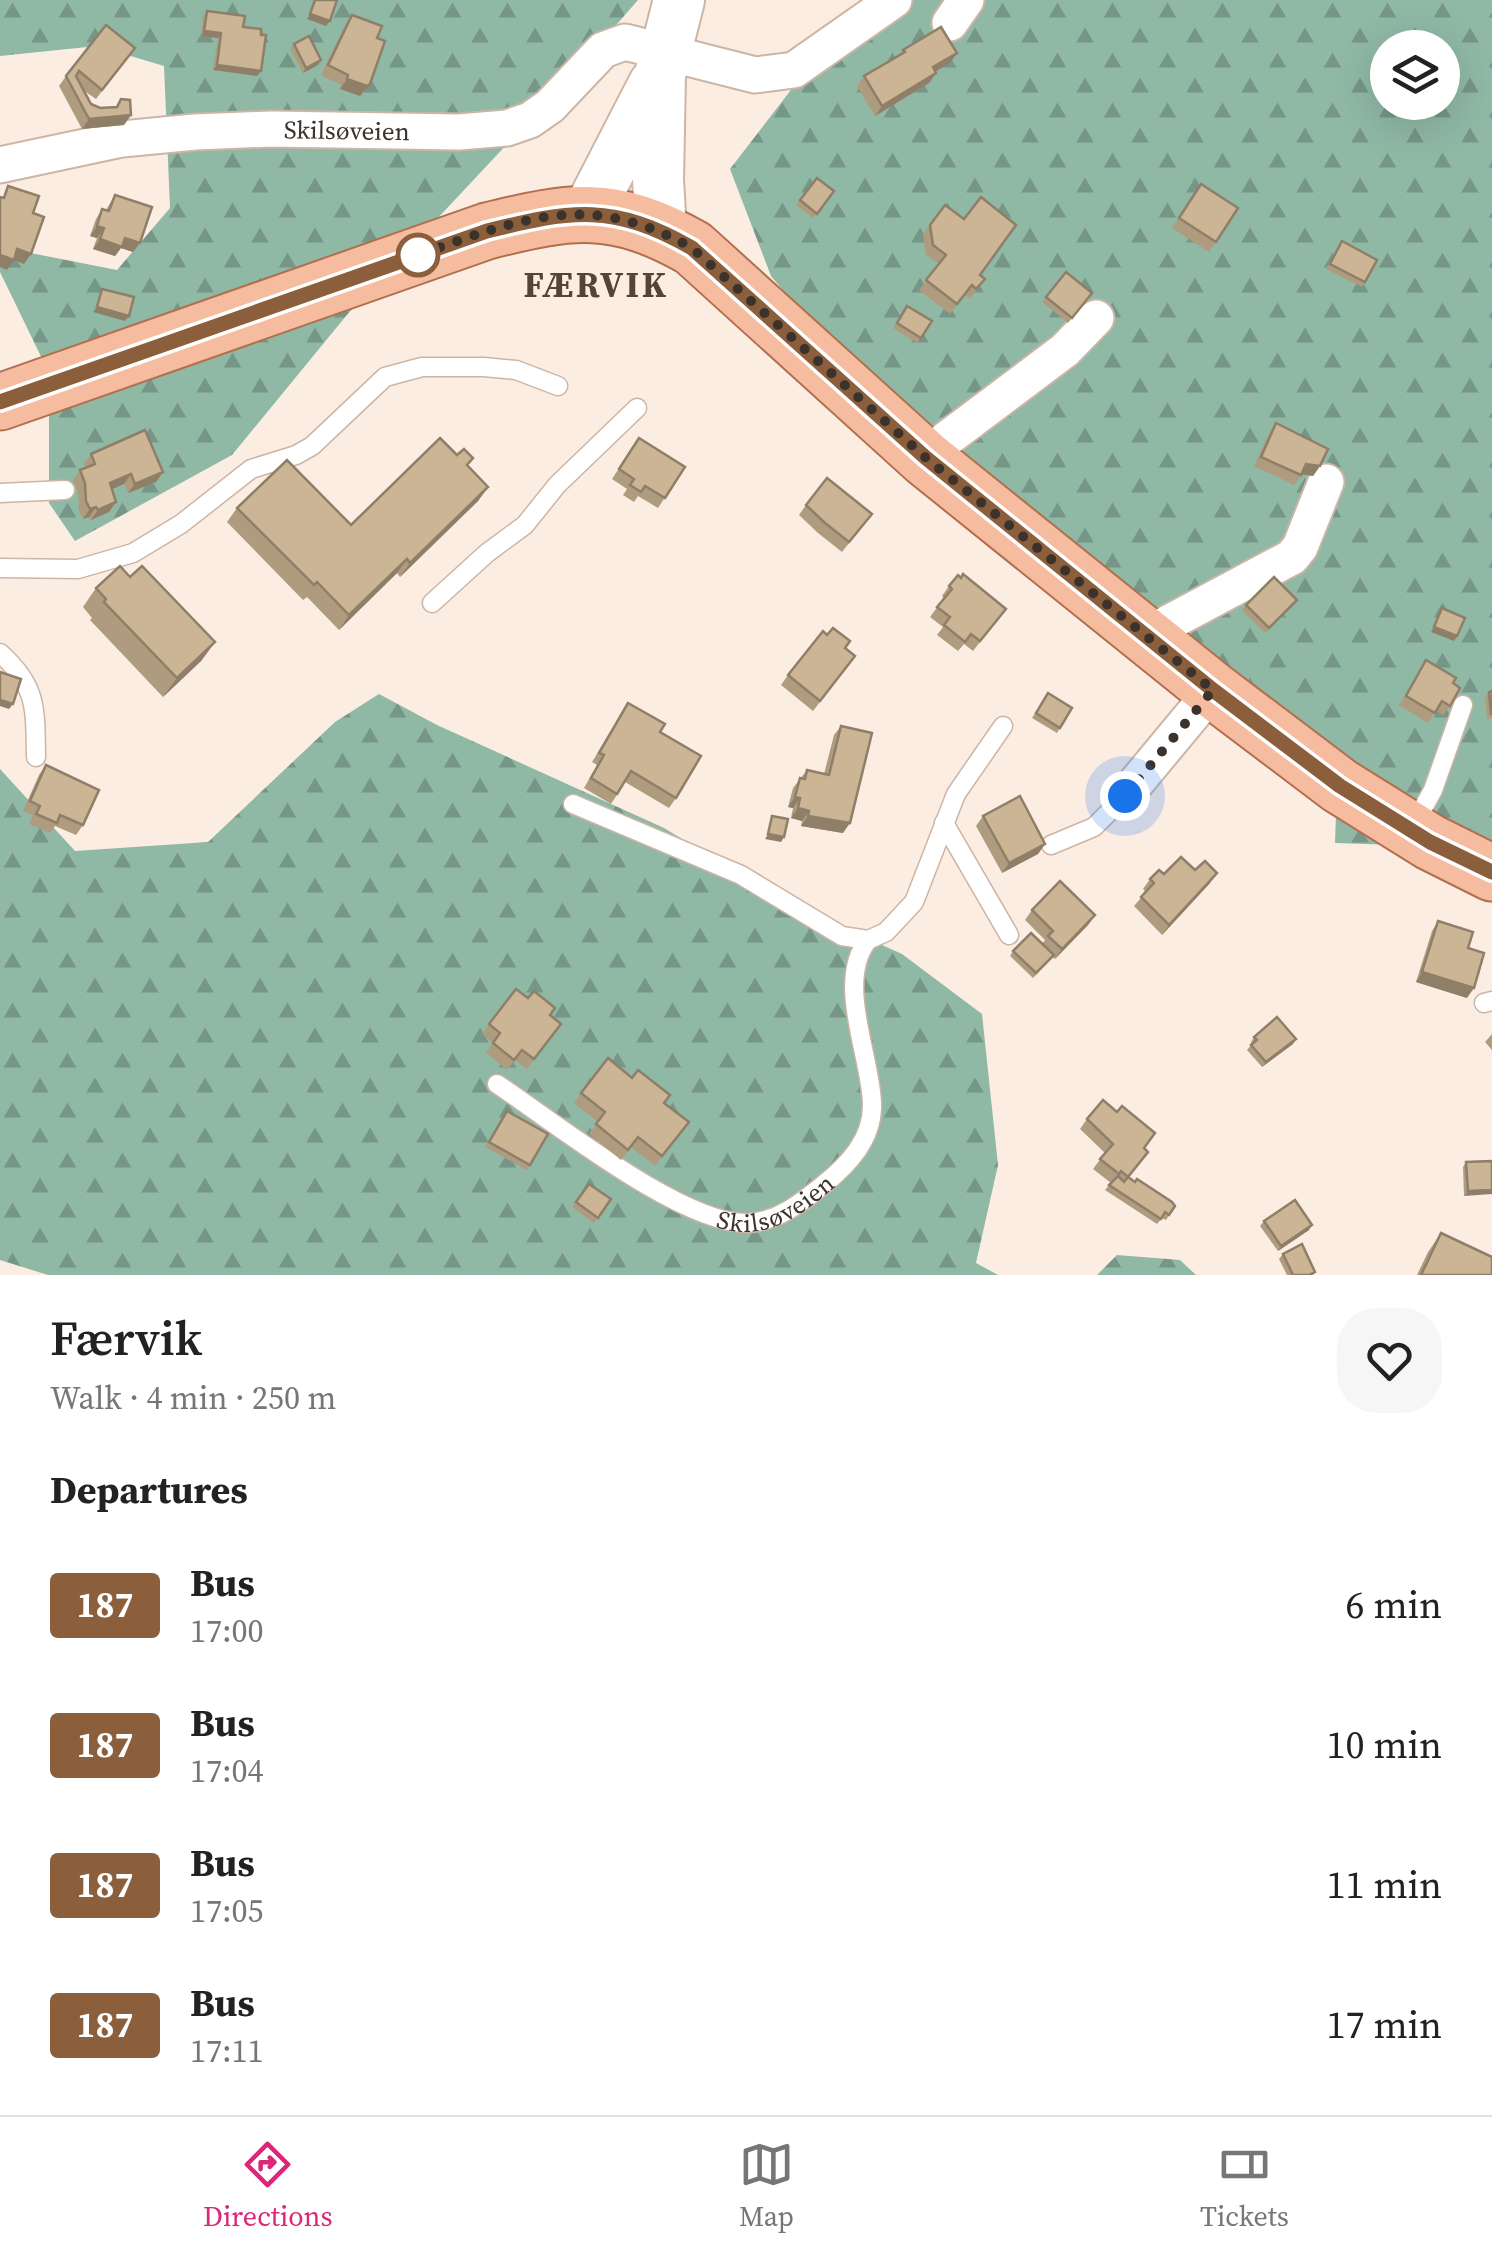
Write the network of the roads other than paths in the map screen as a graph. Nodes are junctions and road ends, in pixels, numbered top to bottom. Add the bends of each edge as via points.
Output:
1 (679, 0) edge
2 (894, 0) edge
3 (663, 64) junction
4 (0, 165) edge
5 (595, 201) junction
6 (660, 217) junction
7 (1096, 318) dead end
8 (558, 386) dead end
9 (0, 402) edge
10 (638, 408) dead end
11 (926, 458) junction
12 (1326, 482) dead end
13 (66, 490) dead end
14 (0, 493) edge
15 (0, 568) edge
16 (432, 603) dead end
17 (1146, 635) junction
18 (0, 652) edge
19 (1213, 690) junction
20 (1463, 705) edge
21 (1003, 726) dead end
22 (36, 756) dead end
23 (1125, 796) joint
24 (573, 804) dead end
25 (944, 823) junction
26 (1410, 830) junction
27 (1051, 845) dead end
28 (1492, 872) edge
29 (1008, 934) dead end
30 (868, 940) junction
31 (498, 1084) dead end

1 - 3 main road
2 - 3 street, Skilsøveien via 794,70 755,75
3 - 4 street, Skilsøveien via 625,42 603,50 550,106 506,128 195,132 122,138
3 - 5 main road
3 - 6 main road
5 - 6 main road via 622,218
5 - 9 main road via 487,231
6 - 11 main road
7 - 11 street via 1066,350
8 - 15 lane via 516,370 484,367 422,367 386,377 312,446 251,469 132,553 78,570
10 - 16 lane via 557,485 526,525
11 - 17 main road
12 - 17 street via 1292,557
13 - 14 lane
17 - 19 main road
18 - 22 lane via 35,700
19 - 23 street
19 - 26 main road
20 - 26 lane via 1440,776
21 - 25 lane
23 - 27 lane via 1094,828
24 - 30 lane via 741,875 842,936
25 - 29 lane
25 - 30 lane via 914,902 886,932
26 - 28 main road
30 - 31 lane, Skilsøveien via 855,986 872,1100 867,1135 844,1168 796,1207 762,1221 709,1218 666,1197

